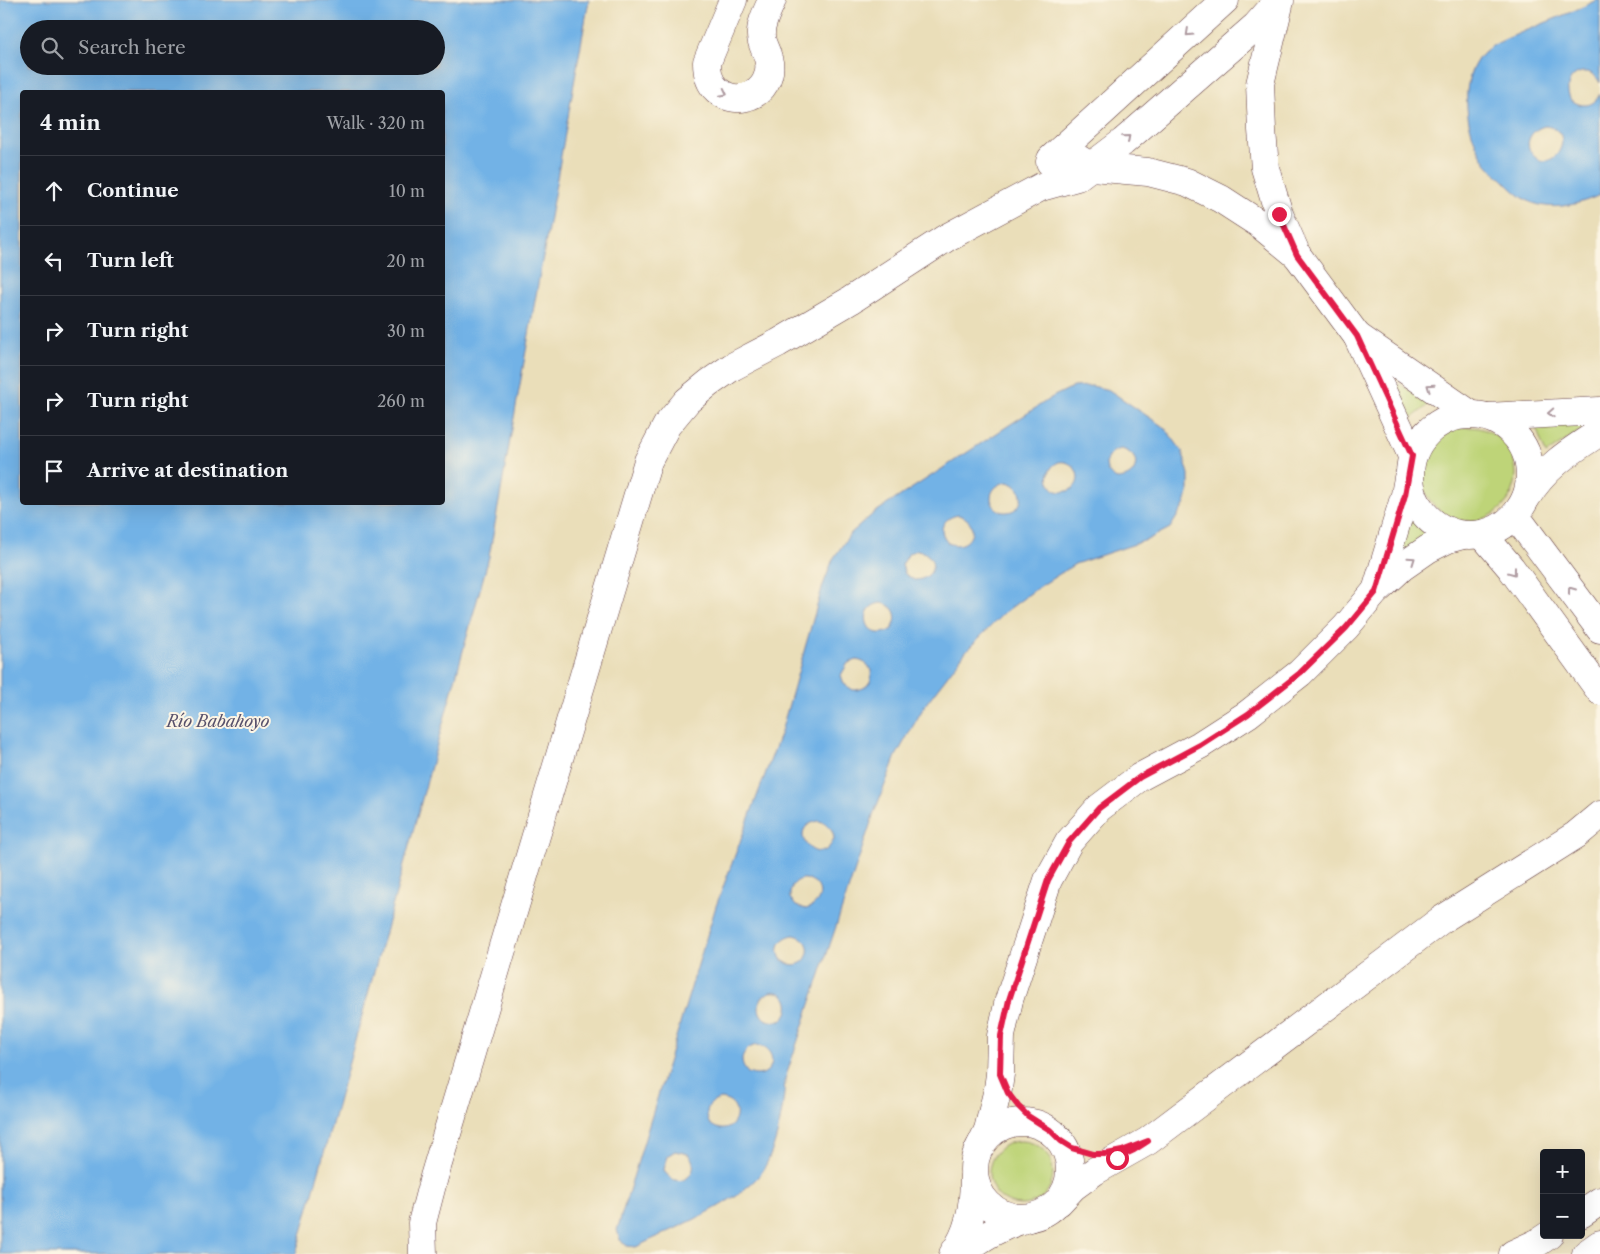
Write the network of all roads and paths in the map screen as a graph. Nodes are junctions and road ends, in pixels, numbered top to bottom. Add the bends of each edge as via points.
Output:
1 (733, 0) edge
2 (772, 0) edge
3 (1225, 0) edge
4 (1280, 0) edge
5 (763, 48) junction
6 (710, 53) junction
7 (1062, 150) junction
8 (1092, 167) junction
9 (1041, 187) junction
10 (1297, 255) junction
11 (1357, 336) junction
12 (1600, 411) edge
13 (1479, 416) junction
14 (1600, 432) edge
15 (1410, 465) junction
16 (1520, 507) junction
17 (1473, 535) junction
18 (1376, 592) junction
19 (1600, 629) edge
20 (1600, 691) edge
21 (1600, 815) edge
22 (1588, 830) edge
23 (1000, 1074) junction
24 (1055, 1136) junction
25 (1148, 1141) junction
26 (981, 1145) junction
27 (974, 1175) junction
28 (1600, 1201) edge
29 (1059, 1202) junction
30 (1585, 1211) edge
31 (1030, 1218) junction
32 (1543, 1239) edge
33 (1600, 1244) edge
34 (422, 1254) edge
35 (953, 1254) edge
36 (960, 1254) edge
37 (1513, 1254) edge
38 (1586, 1254) edge

1 - 6 street
2 - 5 street via 761,32
3 -> 7 street
8 -> 4 street via 1256,26
4 - 10 street via 1260,84 1264,168
5 - 6 street via 755,40 735,36 716,44
6 -> 5 street via 707,73 717,90 725,96 745,98 754,94 768,78 769,62
7 - 8 street
7 - 9 street via 1051,159
8 - 9 street via 1077,178
8 - 10 street via 1148,172 1187,182 1258,223
9 - 34 street via 946,238 851,300 732,367 687,401 667,425 648,461 440,1158 422,1223
10 - 11 street
13 -> 11 street
11 - 15 street
12 -> 13 street
13 - 15 street via 1451,417 1434,426 1421,439
13 - 16 street via 1506,426 1520,441 1528,459 1530,479
14 - 16 street via 1549,468
15 - 17 street via 1411,492 1418,508 1431,522 1446,531
15 - 18 street via 1405,495
16 - 17 street via 1500,527
19 -> 16 street
18 -> 17 street via 1428,548 1448,539
17 -> 20 street via 1511,568
18 - 23 street via 1346,628 1300,673 1200,745 1140,777 1099,808 1069,842 1048,880 1009,1000 1001,1036
21 - 22 street
22 - 25 street via 1442,920
23 - 24 street via 1018,1106
23 - 26 street via 988,1130
24 - 25 street via 1081,1152 1093,1154 1122,1151
24 - 26 street via 1035,1124 1020,1122 1004,1126
24 - 29 street via 1068,1155 1070,1171 1067,1187
25 - 29 street via 1095,1170
26 - 27 street
27 - 31 street via 986,1203 1014,1218
27 - 35 street via 969,1221
28 - 30 street
29 - 31 street
31 - 36 street via 985,1235
32 - 37 street
33 - 38 street

